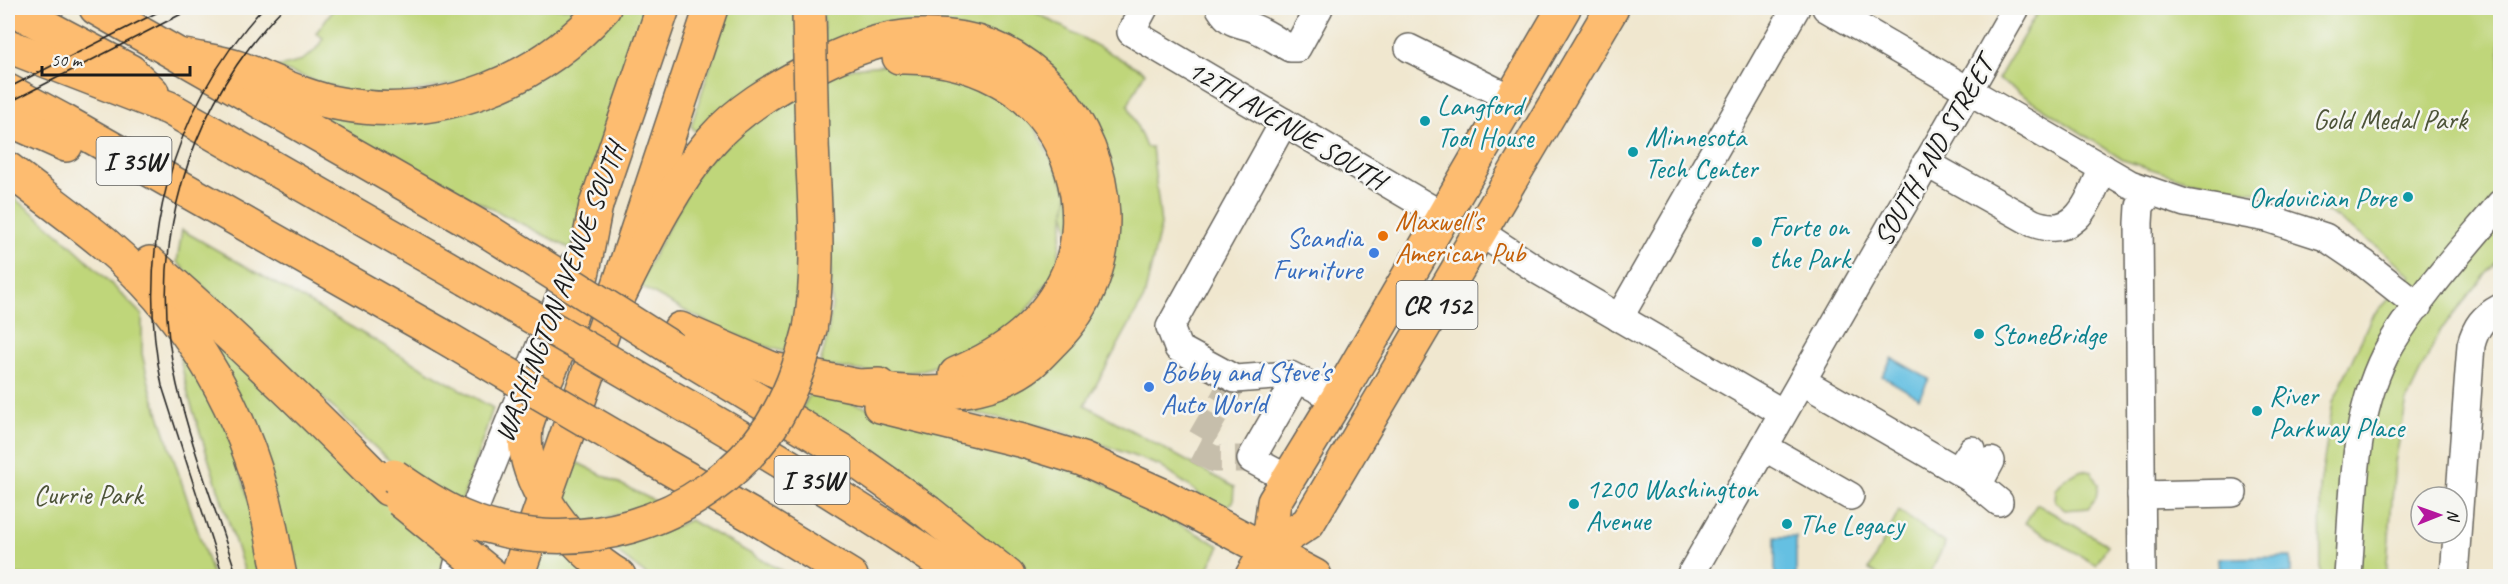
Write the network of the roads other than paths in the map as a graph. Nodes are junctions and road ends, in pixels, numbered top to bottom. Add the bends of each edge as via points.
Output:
1 (11, 8) edge
2 (96, 8) edge
3 (604, 8) edge
4 (663, 8) edge
5 (711, 8) edge
6 (1144, 8) edge
7 (1220, 8) edge
8 (1319, 8) edge
9 (1564, 8) edge
10 (1612, 8) edge
11 (1796, 8) edge
12 (1826, 8) edge
13 (2016, 8) edge
14 (809, 11) edge
15 (1856, 15) edge
16 (1245, 17) edge
17 (8, 46) edge
18 (1409, 48) dead end
19 (184, 56) junction
20 (1970, 89) junction
21 (8, 91) edge
22 (1512, 99) junction
23 (169, 108) junction
24 (8, 119) edge
25 (1284, 122) junction
26 (1926, 163) junction
27 (8, 164) edge
28 (2103, 168) junction
29 (8, 169) edge
30 (2151, 192) junction
31 (2500, 204) edge
32 (596, 205) junction
33 (1443, 216) junction
34 (261, 232) junction
35 (1481, 233) junction
36 (2418, 306) junction
37 (2500, 308) edge
38 (608, 318) junction
39 (1619, 318) junction
40 (676, 339) junction
41 (772, 369) junction
42 (1398, 370) junction
43 (1297, 379) junction
44 (1802, 381) junction
45 (1337, 399) junction
46 (1783, 414) junction
47 (1764, 447) junction
48 (1982, 455) dead end
49 (1960, 472) junction
50 (1288, 479) junction
51 (391, 483) junction
52 (2232, 493) dead end
53 (2141, 495) junction
54 (1850, 496) dead end
55 (546, 499) junction
56 (1999, 502) dead end
57 (1260, 563) edge
58 (280, 576) edge
59 (455, 576) edge
60 (492, 576) edge
61 (517, 576) edge
62 (619, 576) edge
63 (851, 576) edge
64 (961, 576) edge
65 (1008, 576) edge
66 (1315, 576) edge
67 (1690, 576) edge
68 (2142, 576) edge
69 (2348, 576) edge
70 (2454, 576) edge

1 - 23 main road via 130,71
2 - 19 main road
3 - 19 main road via 556,50 502,85 448,102 398,109 342,104 294,92 240,68
4 - 32 main road, WASHINGTON AVENUE SOUTH
5 - 38 main road, WASHINGTON AVENUE SOUTH
6 - 25 street, 12TH AVENUE SOUTH via 1131,32
7 - 16 street via 1226,18 1239,26
8 - 16 street via 1297,48 1290,48
9 - 22 main road, CR 152
10 - 35 main road, CR 152
11 - 39 street
12 - 15 street
13 - 20 street, SOUTH 2ND STREET
14 - 51 main road, bridge via 815,303 799,370 760,440 724,478 701,495 657,519 601,534 524,534 462,517
15 - 20 street
17 - 23 main road, I 35W
18 - 22 street
19 - 40 main road, bridge
20 - 26 street, SOUTH 2ND STREET
20 - 28 street
21 - 34 main road, I 35W
22 - 33 main road, CR 152
22 - 35 main road via 1497,147 1473,201
23 - 64 main road, I 35W, bridge via 808,477
24 - 34 main road
25 - 33 street, 12TH AVENUE SOUTH
25 - 43 street via 1170,327 1178,348 1235,379 1290,375
26 - 28 street via 2046,228 2062,228 2073,221
26 - 44 street, SOUTH 2ND STREET
27 - 51 main road via 39,180 111,230
28 - 30 street
29 - 58 main road via 106,245 147,285 188,334 226,396 245,442 262,491
30 - 36 street via 2185,203 2267,218 2325,237
30 - 53 street via 2140,206 2139,216
31 - 36 street
32 - 55 main road via 574,306 526,425 529,466
32 - 59 street, WASHINGTON AVENUE SOUTH via 466,530
33 - 42 main road via 1449,248 1447,265
33 - 45 main road, CR 152
34 - 63 main road, I 35W, bridge
35 - 39 street
35 - 42 main road, CR 152
36 - 69 street via 2390,346 2367,408 2358,446
37 - 70 street via 2476,327 2471,345
38 - 41 main road via 661,214 713,139 757,100 800,75 866,58 916,56 965,65 1012,88 1048,124 1077,189 1077,229 1068,272 1040,318 998,355 956,375 911,385 858,386
38 - 55 main road, WASHINGTON AVENUE SOUTH
39 - 46 street
40 - 41 main road
40 - 65 main road via 928,512
41 - 57 main road via 844,397 1082,459 1229,532
42 - 57 main road, CR 152 via 1308,523
43 - 45 street
43 - 50 street via 1251,459
44 - 46 street, SOUTH 2ND STREET
44 - 49 street
45 - 50 main road, CR 152
46 - 47 street, SOUTH 2ND STREET
47 - 54 street
47 - 67 street, SOUTH 2ND STREET
48 - 49 street via 1962,465
49 - 56 street
50 - 57 main road, CR 152 via 1274,502
51 - 60 main road, bridge
52 - 53 street
53 - 68 street
55 - 61 main road, WASHINGTON AVENUE SOUTH
55 - 62 main road via 584,549
57 - 66 main road

